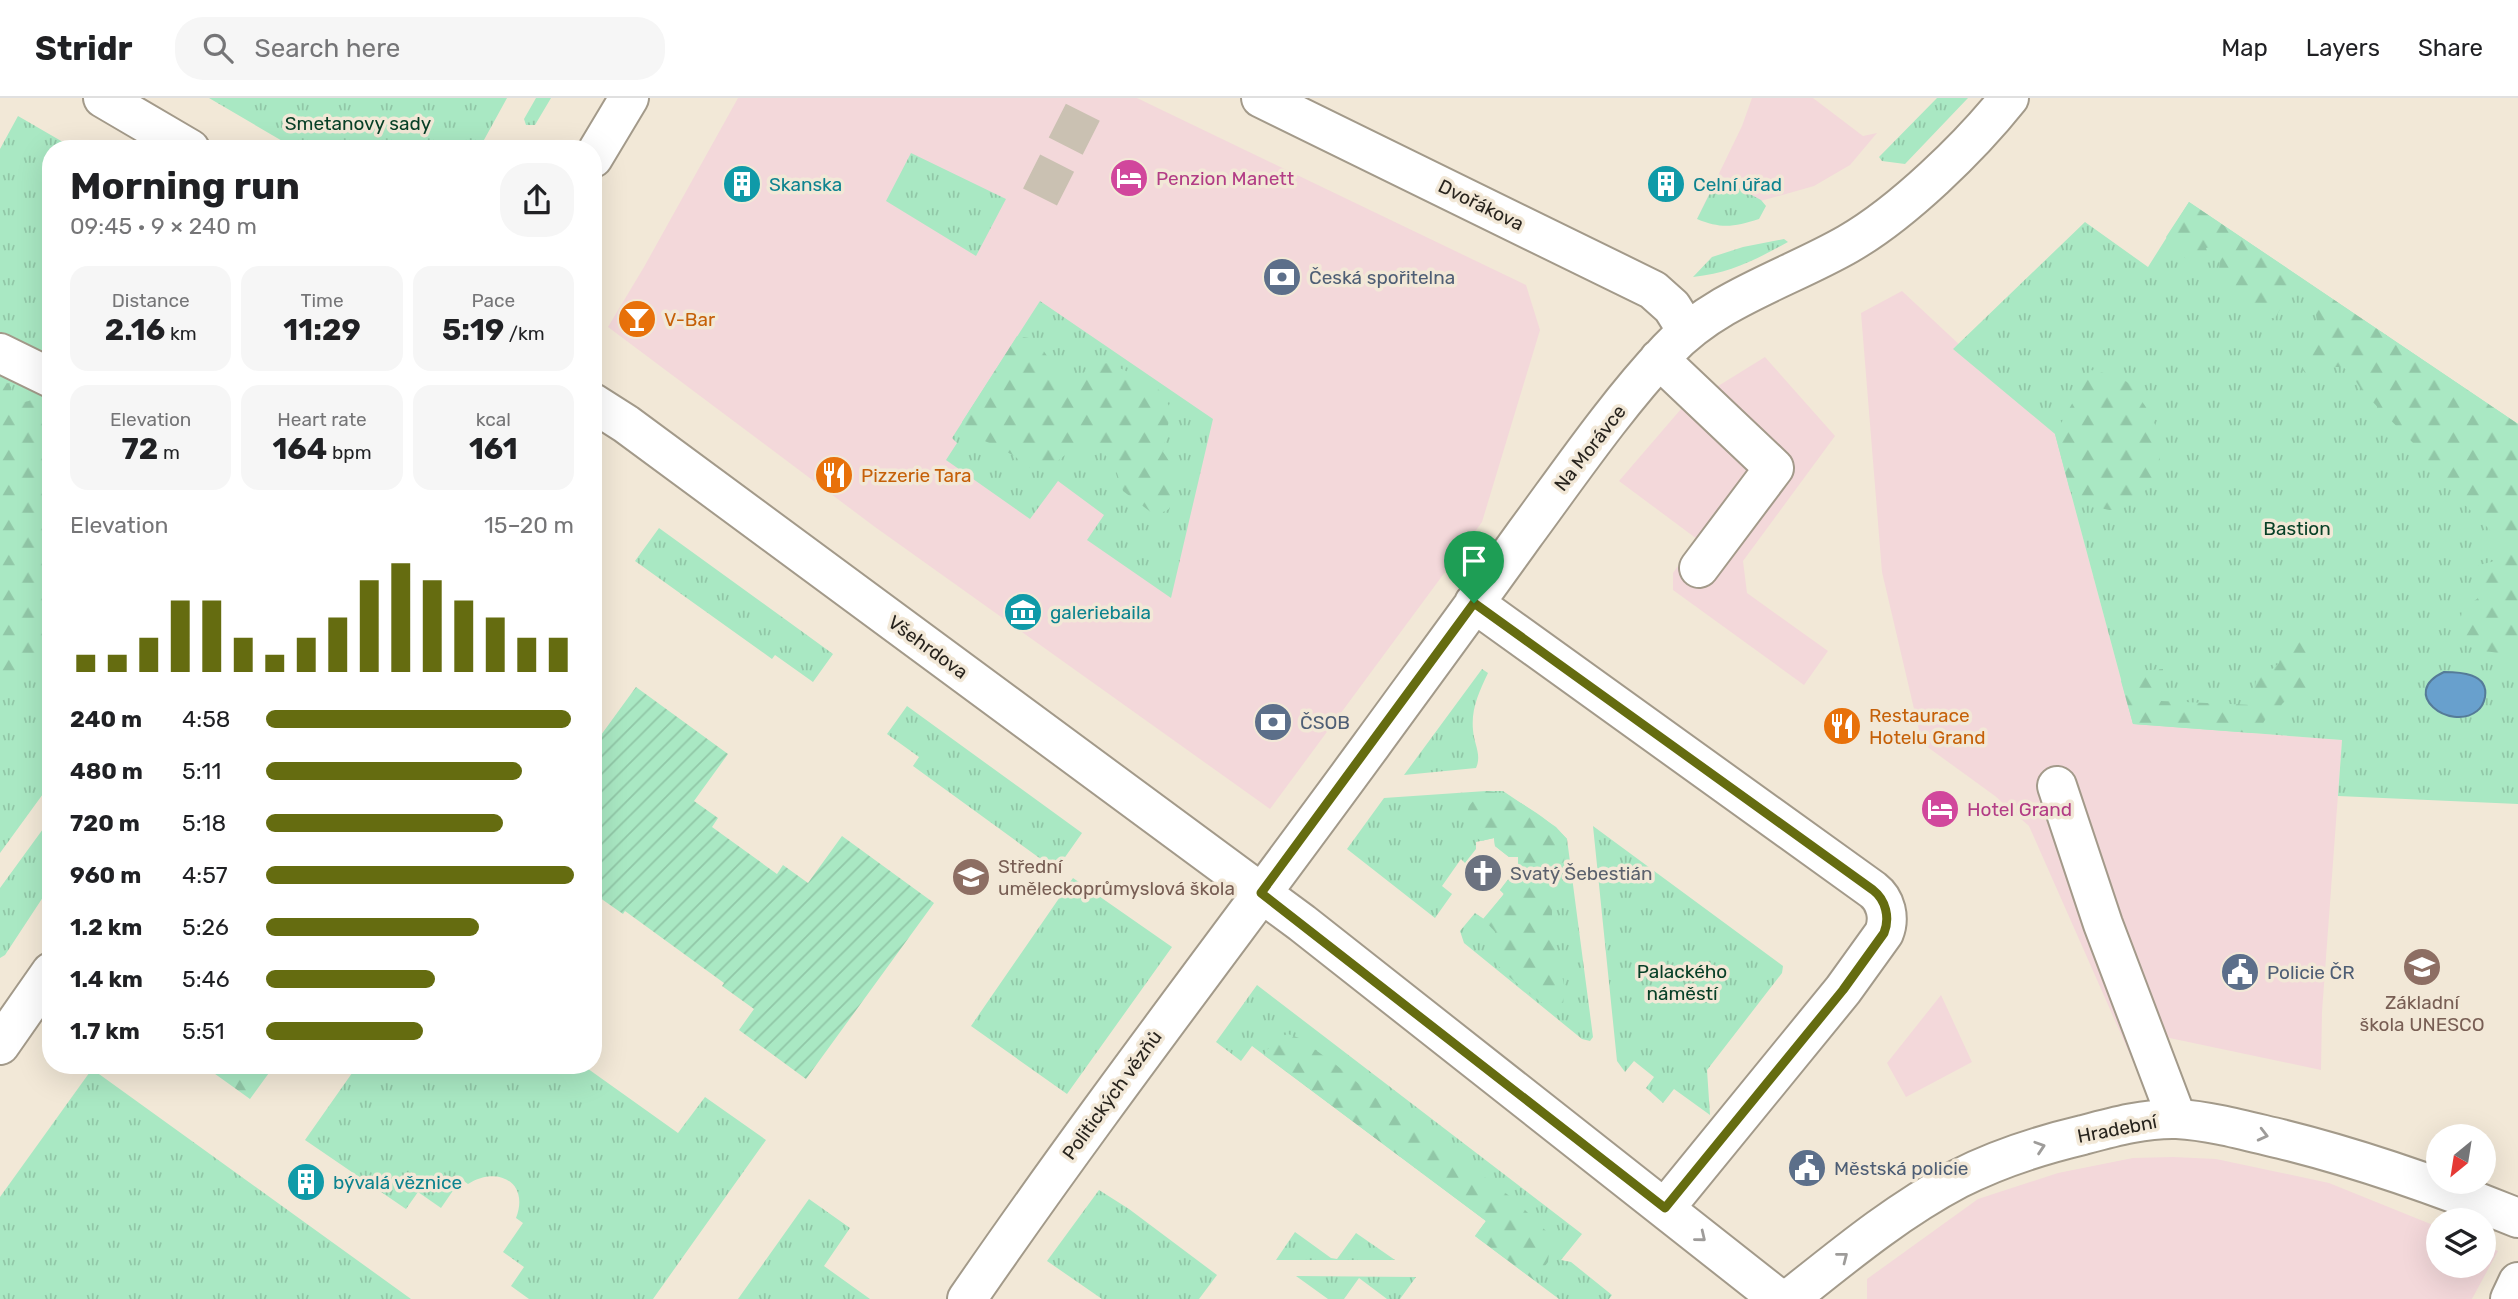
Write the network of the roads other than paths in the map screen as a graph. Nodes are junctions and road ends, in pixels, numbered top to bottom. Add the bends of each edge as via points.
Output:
1 (103, 98) edge
2 (629, 98) edge
3 (1261, 98) edge
4 (2009, 98) edge
5 (175, 140) edge
6 (602, 143) edge
7 (1687, 331) junction
8 (0, 353) edge
9 (1659, 359) junction
10 (42, 374) edge
11 (602, 409) edge
12 (1699, 568) dead end
13 (1474, 603) junction
14 (2057, 786) dead end
15 (1261, 893) junction
16 (42, 984) edge
17 (2, 1038) edge
18 (2178, 1119) junction
19 (1665, 1208) junction
20 (2518, 1218) edge
21 (2518, 1282) edge
22 (967, 1299) edge
23 (1779, 1299) edge
24 (1789, 1299) edge
25 (2510, 1299) edge

1 - 5 street
2 - 6 street
3 - 7 street, Dvořákova via 1653,290 1672,307
4 - 7 street, Na Morávce via 1946,164 1873,228
7 - 9 street, Na Morávce
8 - 10 street
9 - 12 street via 1774,468
9 - 13 street, Na Morávce via 1578,460
11 - 15 street, Všehrdova
13 - 15 street, Na Morávce
13 - 19 street via 1873,890 1884,905 1884,933 1843,990
14 - 18 street via 2103,924
15 - 19 street
15 - 22 street, Politických vězňů
16 - 17 street
18 -> 20 street, Hradební via 2345,1155
24 -> 18 street, Hradební via 1915,1204 1960,1178 2064,1139
19 -> 23 street
21 - 25 street

